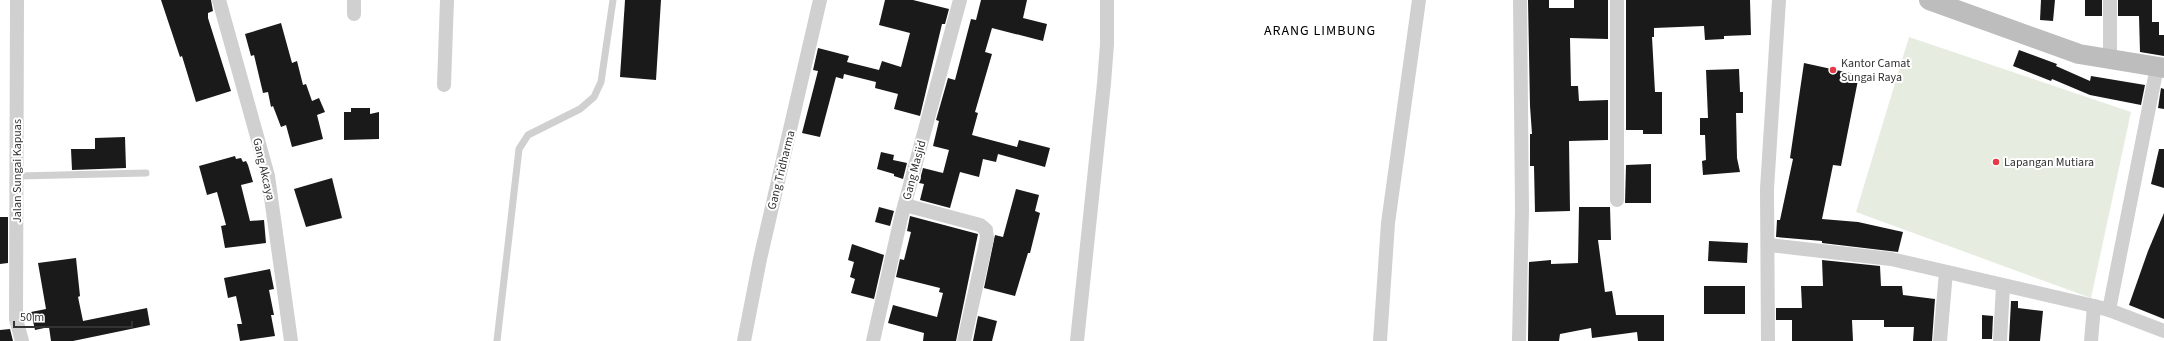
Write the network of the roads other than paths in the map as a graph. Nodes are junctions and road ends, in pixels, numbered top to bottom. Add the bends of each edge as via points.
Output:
1 (17, 0) edge
2 (219, 0) edge
3 (354, 0) edge
4 (447, 0) edge
5 (613, 0) edge
6 (820, 0) edge
7 (960, 0) edge
8 (1106, 0) edge
9 (1420, 0) edge
10 (1520, 0) edge
11 (1617, 0) edge
12 (1779, 0) edge
13 (1929, 0) edge
14 (2110, 0) edge
15 (354, 14) dead end
16 (2110, 60) junction
17 (2161, 68) edge
18 (444, 85) dead end
19 (146, 173) dead end
20 (18, 176) junction
21 (1617, 200) dead end
22 (905, 205) junction
23 (1769, 246) junction
24 (1946, 272) junction
25 (2002, 286) junction
26 (2094, 306) junction
27 (2109, 310) junction
28 (2164, 331) edge
29 (22, 341) edge
30 (291, 341) edge
31 (497, 341) edge
32 (744, 341) edge
33 (873, 341) edge
34 (964, 341) edge
35 (1077, 341) edge
36 (1380, 341) edge
37 (1519, 341) edge
38 (1768, 341) edge
39 (1940, 341) edge
40 (2000, 341) edge
41 (2091, 341) edge

1 - 20 street, Jalan Sungai Kapuas
2 - 30 street, Gang Akcaya via 268,176
3 - 15 street
4 - 18 street
5 - 31 lane via 602,82 594,96 580,108 528,135 519,149
6 - 32 street, Gang Tridharma via 760,260
7 - 22 street, Gang Masjid
8 - 35 street via 1107,44 1104,83
9 - 36 street via 1388,223
10 - 37 street via 1522,210
11 - 21 street
12 - 23 street via 1767,189
13 - 16 main road via 2079,54
14 - 16 street
16 - 17 main road
17 - 27 street
19 - 20 lane
20 - 29 street, Jalan Sungai Kapuas via 16,319
22 - 33 street, Gang Masjid
22 - 34 street via 980,225 986,230 987,238
23 - 24 street via 1891,259
23 - 38 street
24 - 25 street
24 - 39 street
25 - 26 street
25 - 40 street
26 - 27 street
26 - 41 street
27 - 28 street

